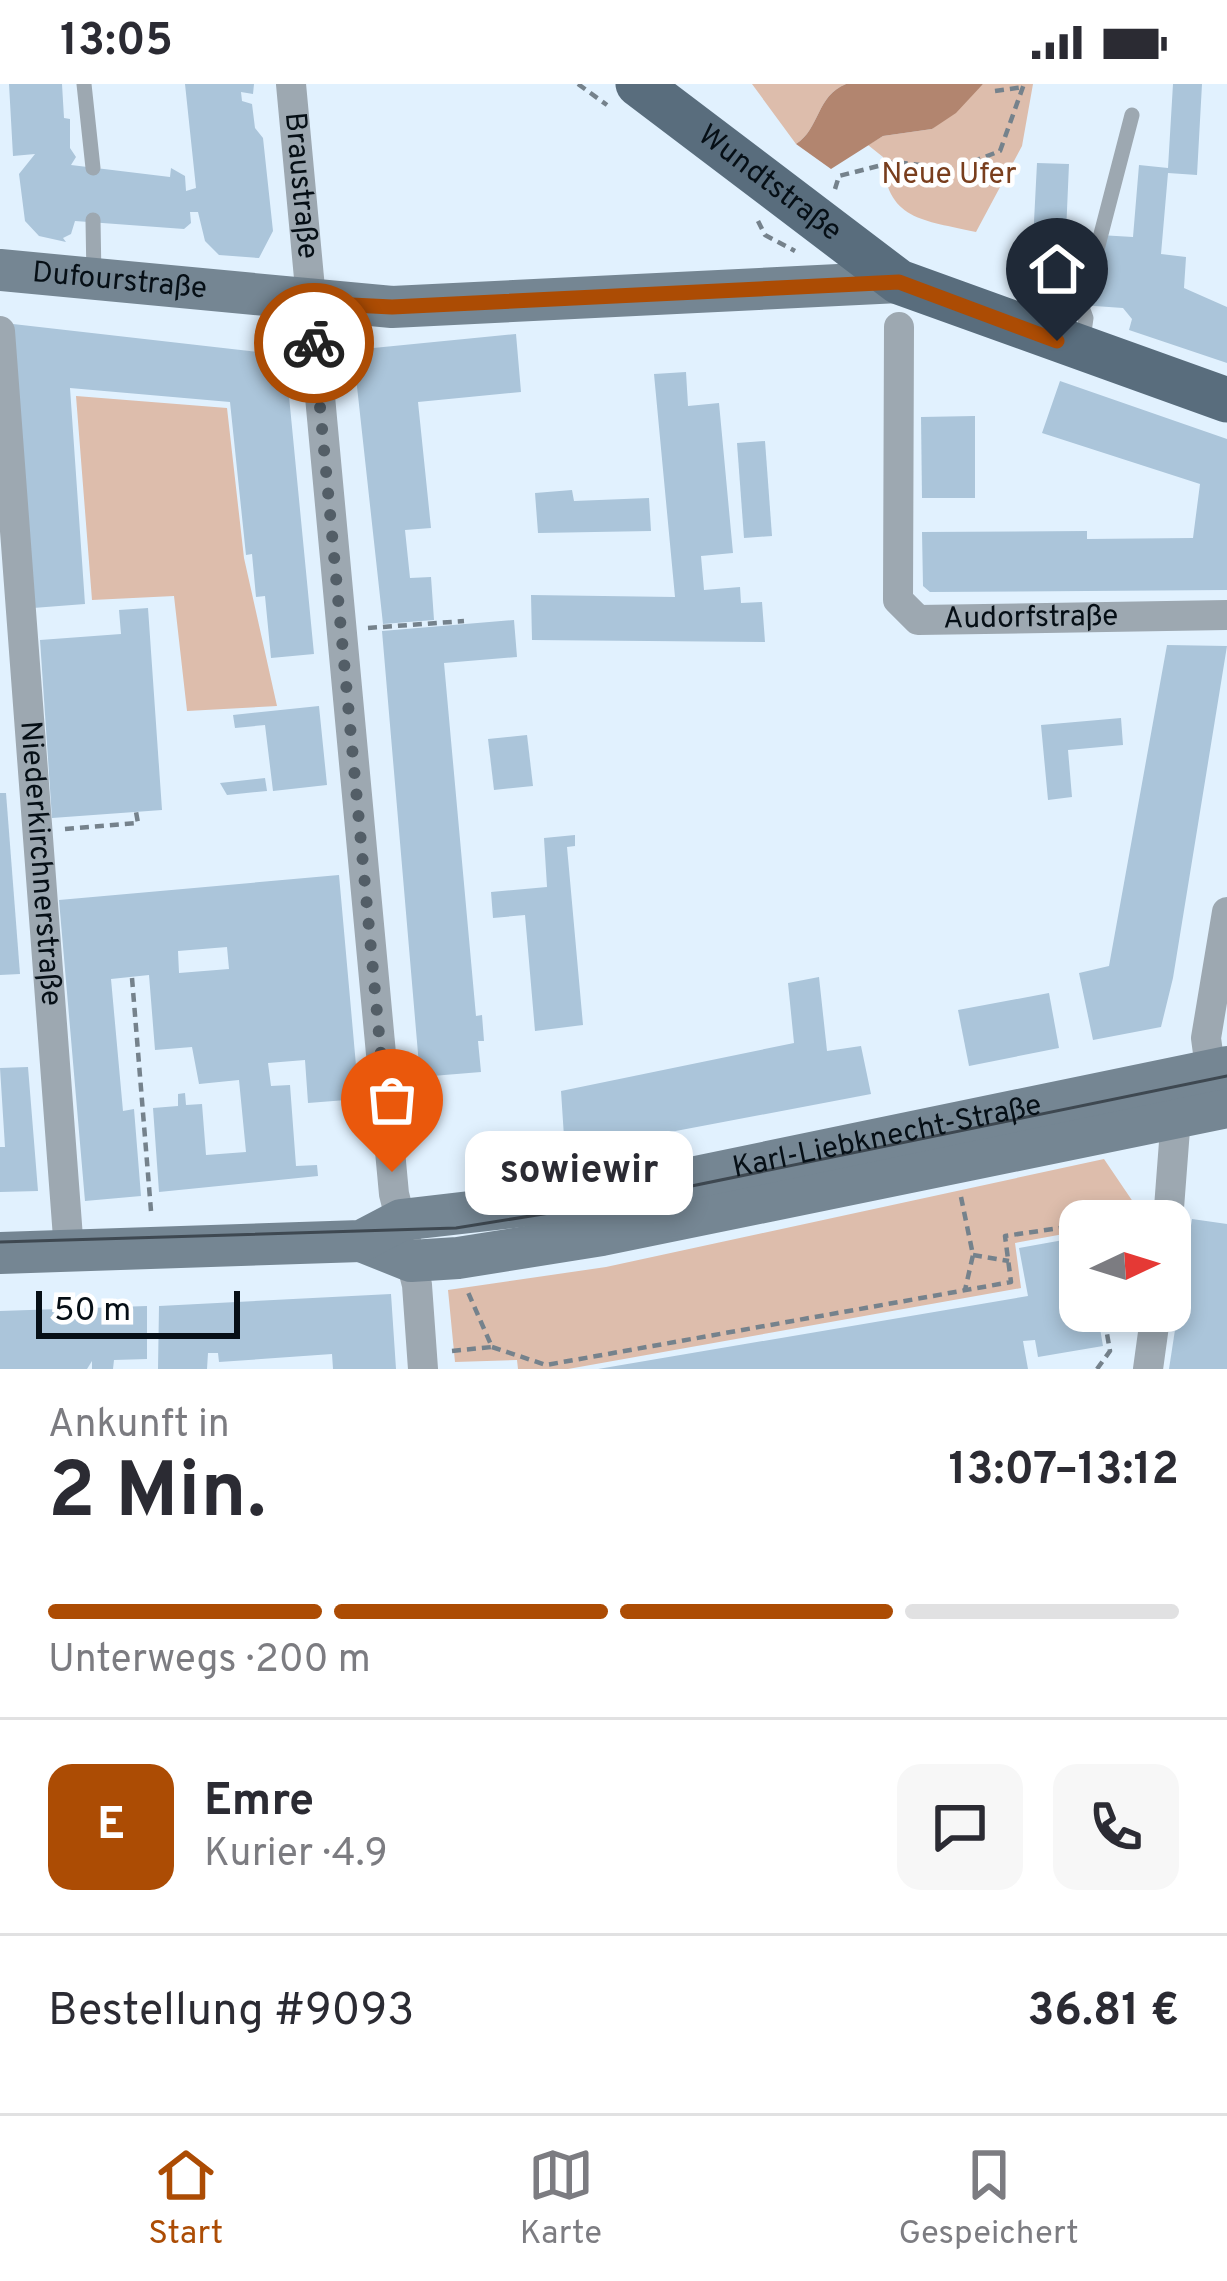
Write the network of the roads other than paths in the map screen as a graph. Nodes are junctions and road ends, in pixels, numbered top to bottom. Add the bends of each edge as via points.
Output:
1 (84, 84) edge
2 (291, 84) edge
3 (638, 84) edge
4 (1132, 115) dead end
5 (93, 168) dead end
6 (92, 220) dead end
7 (0, 270) edge
8 (94, 281) junction
9 (311, 303) junction
10 (899, 304) junction
11 (0, 331) edge
12 (1082, 349) junction
13 (1227, 400) edge
14 (1227, 615) edge
15 (1227, 912) edge
16 (1219, 1067) edge
17 (1227, 1108) edge
18 (1176, 1116) junction
19 (1170, 1200) edge
20 (406, 1241) junction
21 (69, 1252) junction
22 (0, 1253) edge
23 (1153, 1332) edge
24 (422, 1361) edge
25 (1148, 1369) edge

1 - 5 lane
2 - 9 street, Braustraße
3 - 10 main road, Wundtstraße via 811,214
4 - 12 lane via 1082,307
6 - 8 lane
7 - 8 main road, Dufourstraße
8 - 9 main road, Dufourstraße
9 - 10 main road, Dufourstraße
9 - 20 street, Braustraße
10 - 12 main road, Dufourstraße
10 - 14 street, Audorfstraße via 898,600 918,620
11 - 21 street, Niederkirchnerstraße
12 - 13 main road, Dufourstraße
15 - 16 street via 1206,1038
16 - 20 main road, Karl-Liebknecht-Straße
17 - 18 main road, Karl-Liebknecht-Straße
18 - 19 street
18 - 20 main road, Karl-Liebknecht-Straße via 602,1235
20 - 21 main road, Karl-Liebknecht-Straße
20 - 24 street, Braustraße
21 - 22 main road, Karl-Liebknecht-Straße
23 - 25 street

